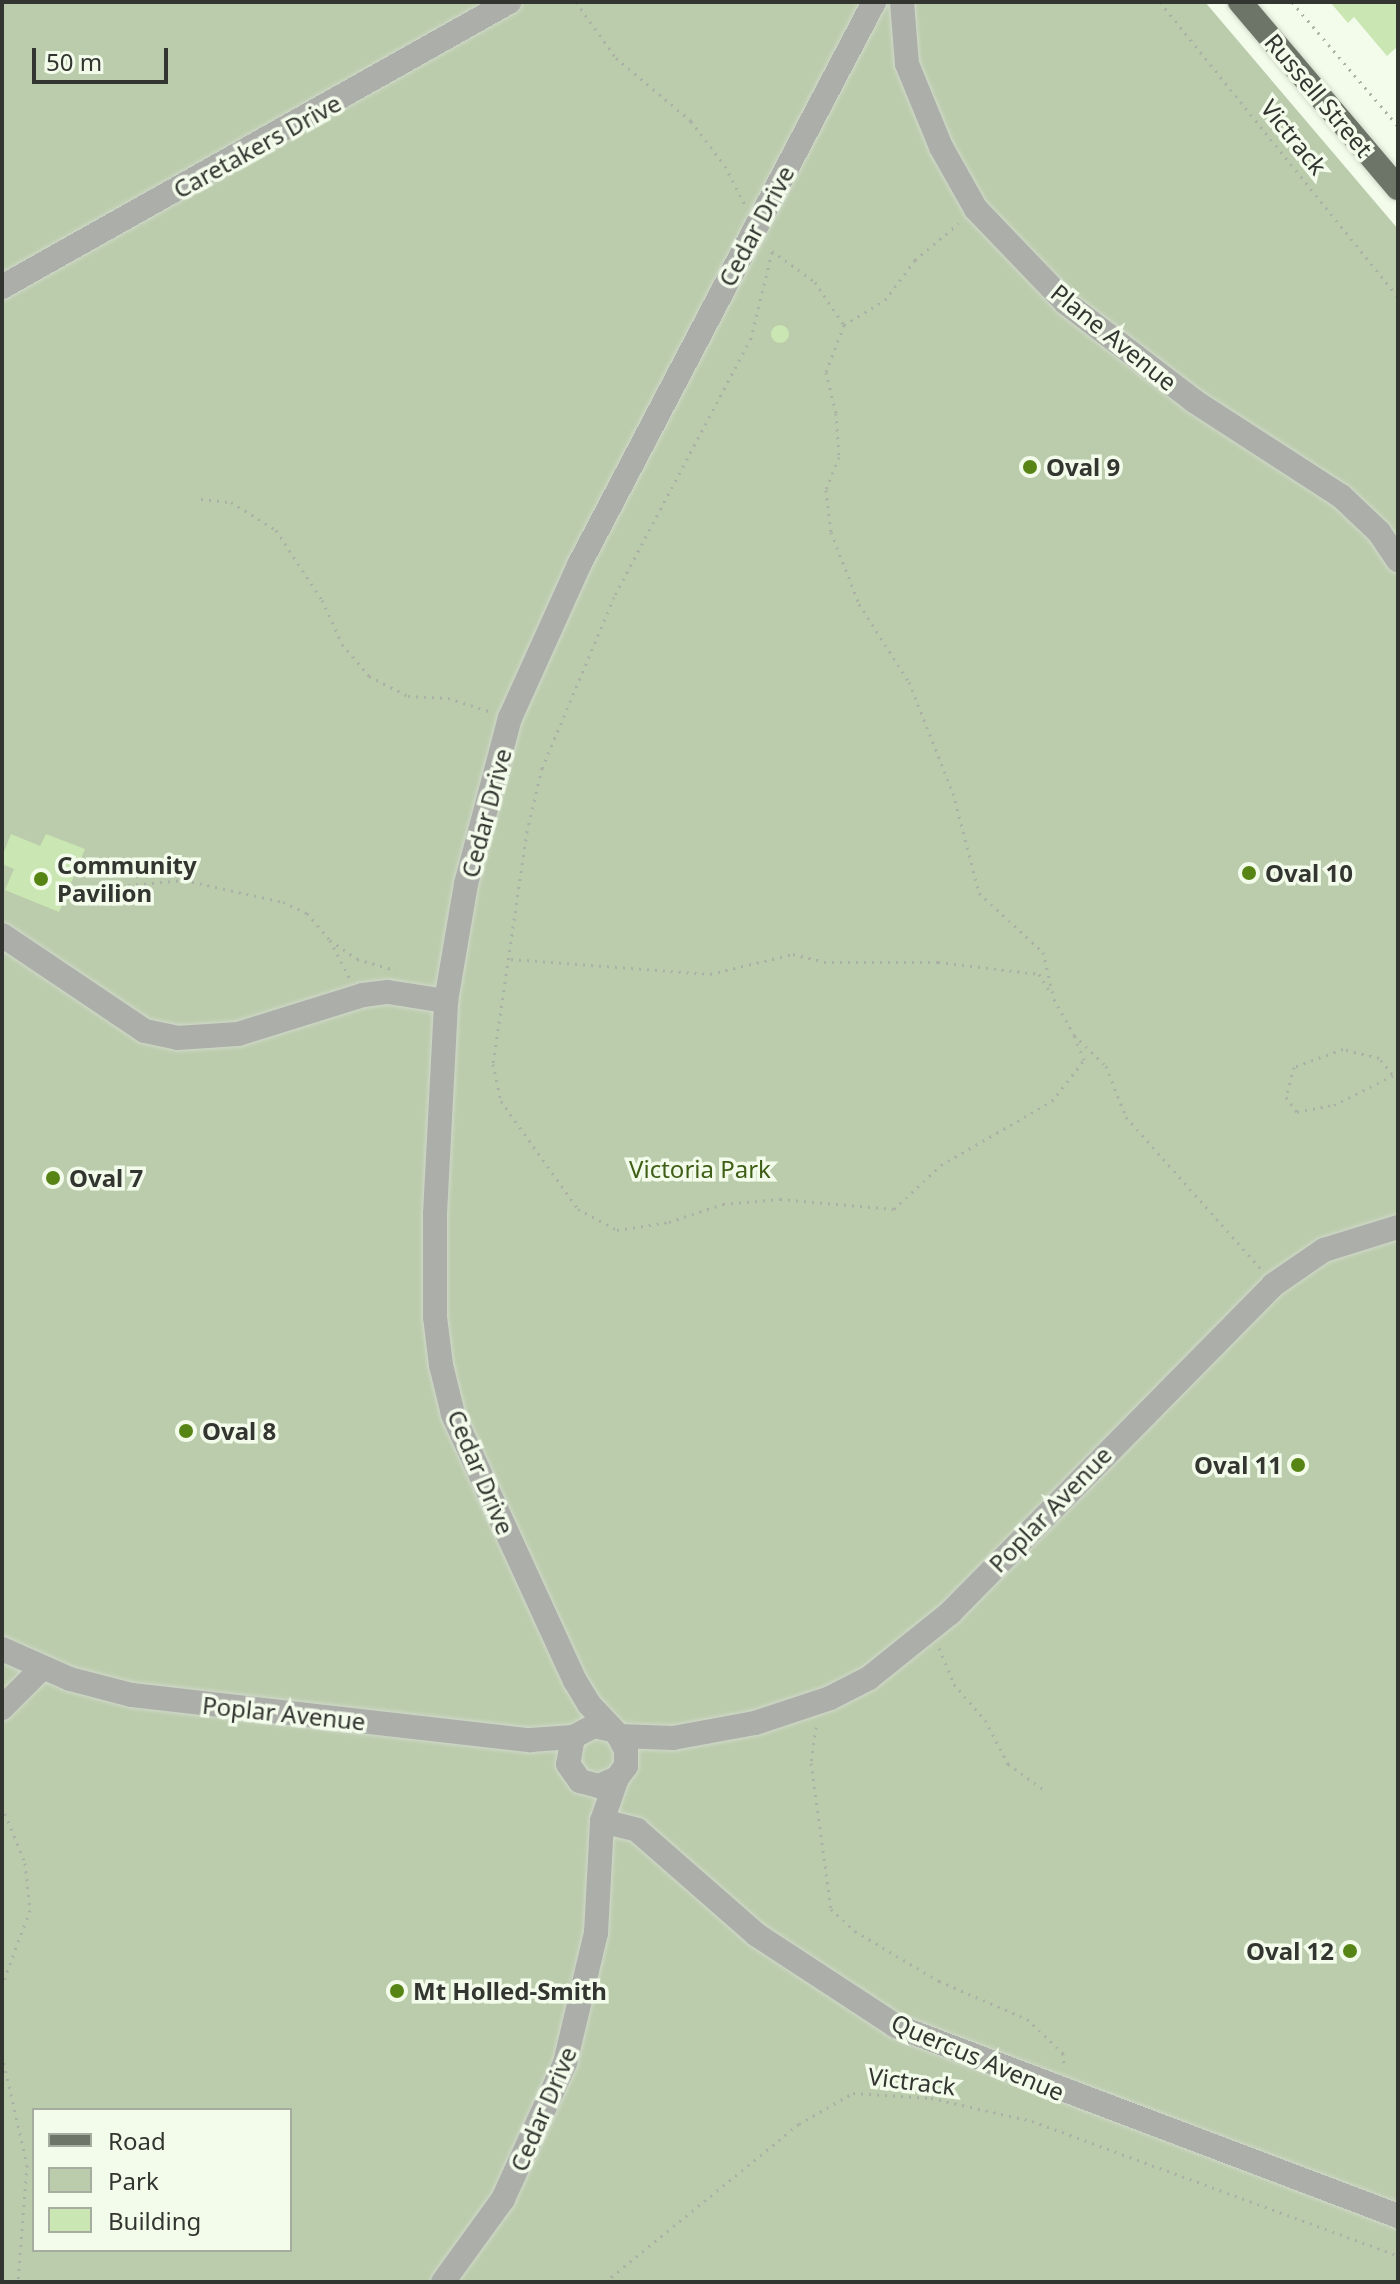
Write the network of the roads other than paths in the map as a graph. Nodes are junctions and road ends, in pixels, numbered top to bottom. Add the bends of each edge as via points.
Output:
1 (509, 2) edge
2 (874, 2) edge
3 (902, 2) edge
4 (1240, 2) edge
5 (1398, 188) edge
6 (2, 287) edge
7 (1398, 560) edge
8 (2, 935) edge
9 (446, 1001) junction
10 (1398, 1227) edge
11 (2, 1649) edge
12 (42, 1668) junction
13 (575, 1681) junction
14 (2, 1708) edge
15 (616, 1733) junction
16 (575, 1735) junction
17 (673, 1738) junction
18 (530, 1740) junction
19 (568, 1764) junction
20 (620, 1775) junction
21 (589, 1785) junction
22 (602, 1821) junction
23 (1398, 2216) edge
24 (443, 2282) edge

1 - 6 street, Caretakers Drive
2 - 9 street, Cedar Drive via 586,551 510,718 466,884
3 - 7 street, Plane Avenue via 907,64 941,147 976,209 1066,303 1194,401 1341,496 1379,532
4 - 5 main road, Russell Street
8 - 9 street via 145,1031 177,1038 238,1034 363,995 388,992
9 - 13 street, Cedar Drive via 435,1214 435,1317 441,1365 453,1414
10 - 17 street, Poplar Avenue via 1324,1250 1273,1285 931,1630 886,1666 830,1698 755,1723
11 - 12 street, Poplar Avenue
12 - 14 street
12 - 18 street, Poplar Avenue via 104,1689 190,1704
13 - 15 street, Cedar Drive
13 - 16 street, Cedar Drive
15 - 16 street via 594,1726
15 - 17 street, Poplar Avenue
15 - 20 street via 627,1758
16 - 18 street, Poplar Avenue
16 - 19 street
17 - 20 street, Poplar Avenue via 646,1750
18 - 19 street, Poplar Avenue
19 - 21 street
20 - 21 street
20 - 22 street, Cedar Drive
21 - 22 street, Cedar Drive
22 - 23 street, Quercus Avenue via 637,1830 757,1935 896,2026
22 - 24 street, Cedar Drive via 596,1933 565,2063 503,2199

